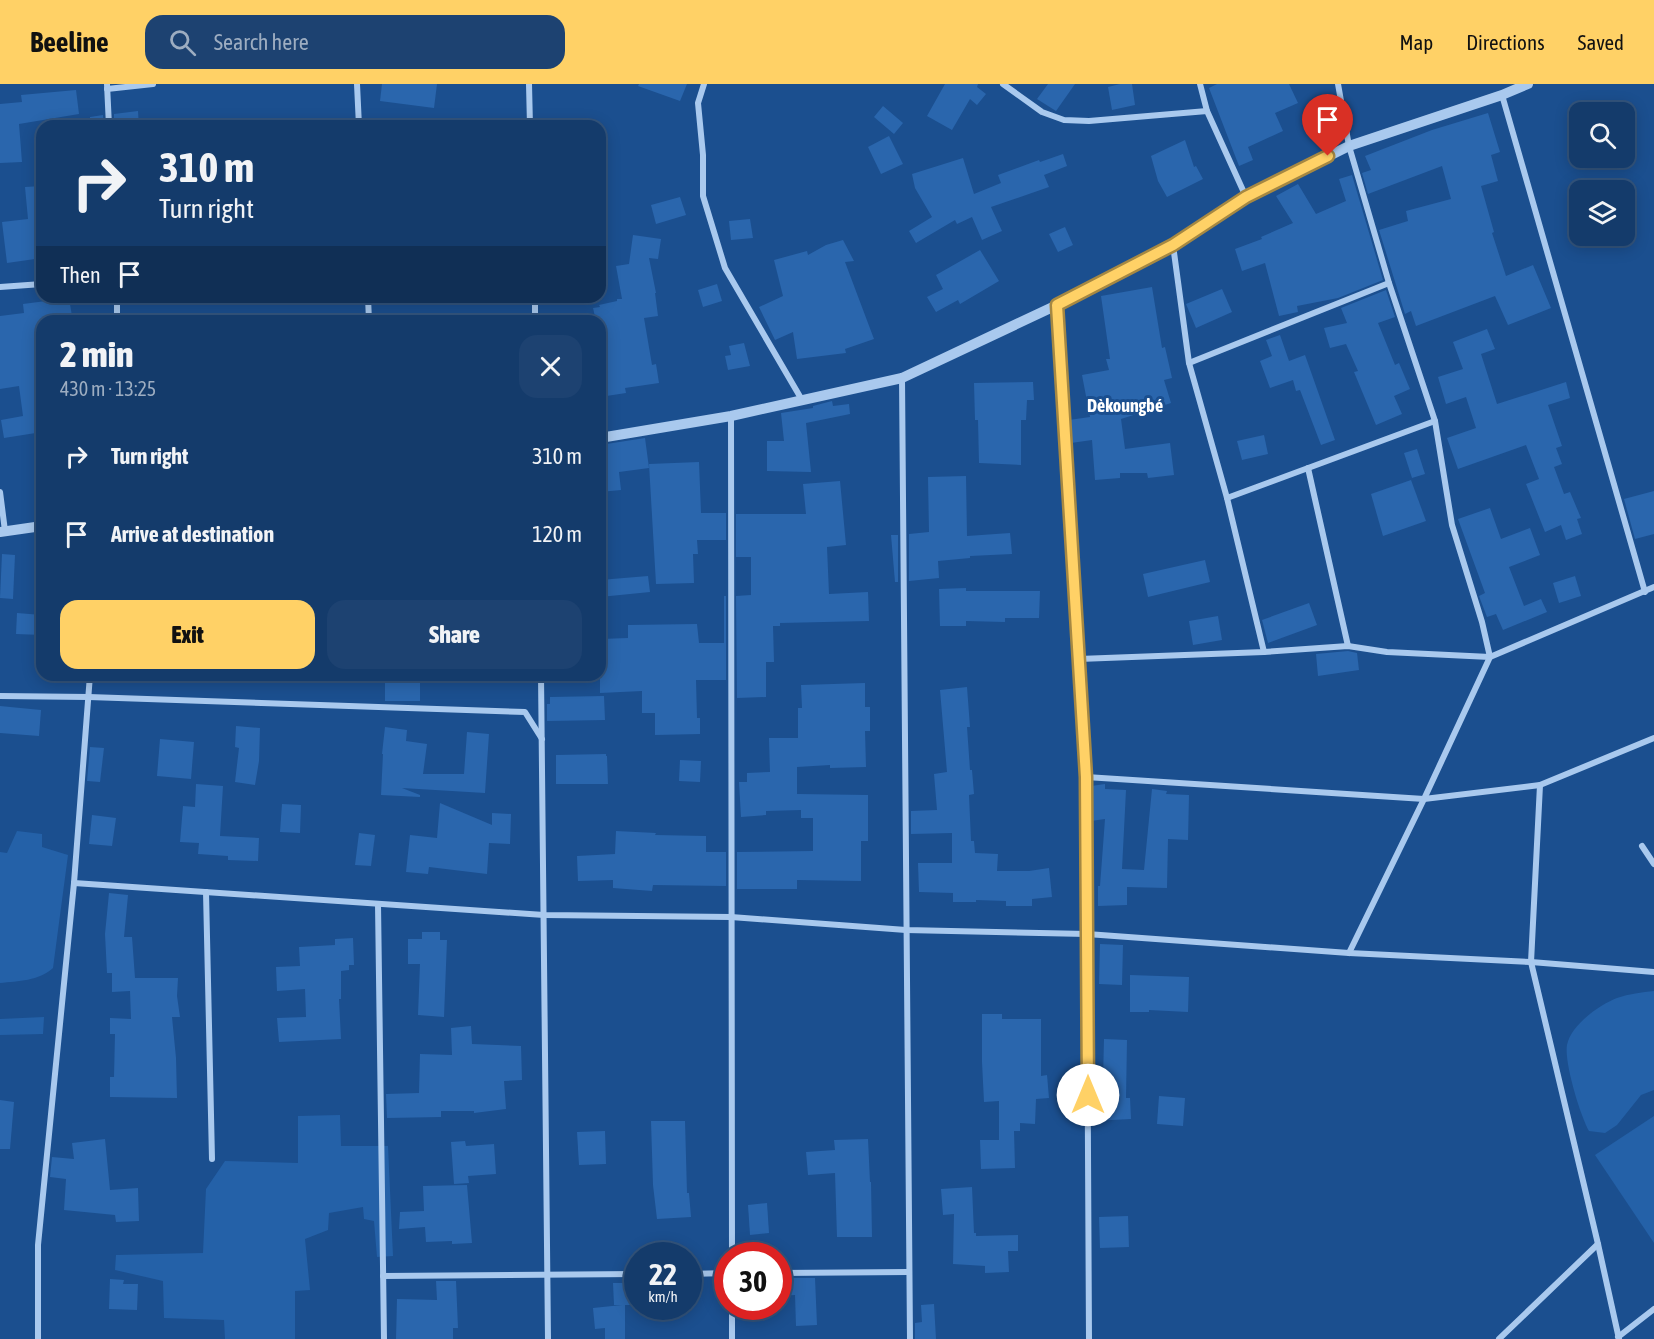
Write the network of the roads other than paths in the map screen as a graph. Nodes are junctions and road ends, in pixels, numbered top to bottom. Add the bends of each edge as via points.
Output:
1 (153, 84) edge
2 (357, 84) edge
3 (528, 84) edge
4 (704, 84) edge
5 (1004, 84) edge
6 (1200, 84) edge
7 (1338, 84) edge
8 (1528, 84) edge
9 (107, 86) edge
10 (1502, 95) junction
11 (1207, 111) junction
12 (109, 120) edge
13 (359, 120) edge
14 (530, 120) edge
15 (1349, 146) junction
16 (1246, 197) junction
17 (1173, 245) junction
18 (1389, 283) junction
19 (36, 284) edge
20 (0, 287) edge
21 (1057, 305) junction
22 (1189, 363) junction
23 (902, 378) junction
24 (802, 400) junction
25 (731, 416) junction
26 (1435, 421) junction
27 (606, 437) edge
28 (1308, 468) junction
29 (0, 492) edge
30 (1227, 498) junction
31 (36, 527) edge
32 (3, 531) edge
33 (1654, 587) edge
34 (1645, 592) junction
35 (1348, 646) junction
36 (1264, 652) junction
37 (1490, 657) junction
38 (1079, 659) junction
39 (90, 681) edge
40 (541, 681) edge
41 (0, 696) edge
42 (89, 697) junction
43 (1654, 738) edge
44 (542, 740) junction
45 (1086, 777) junction
46 (1540, 785) junction
47 (1424, 799) junction
48 (1642, 846) dead end
49 (1654, 864) edge
50 (74, 883) junction
51 (206, 892) junction
52 (378, 904) junction
53 (544, 915) junction
54 (732, 917) junction
55 (906, 930) junction
56 (1087, 934) junction
57 (1349, 953) junction
58 (1531, 962) junction
59 (1654, 972) edge
60 (212, 1159) dead end
61 (732, 1242) edge
62 (1598, 1244) junction
63 (909, 1272) junction
64 (792, 1273) edge
65 (624, 1274) edge
66 (547, 1275) junction
67 (383, 1276) junction
68 (1654, 1309) edge
69 (732, 1320) edge
70 (1618, 1338) edge
71 (38, 1339) edge
72 (384, 1339) edge
73 (548, 1339) edge
74 (732, 1339) edge
75 (910, 1339) edge
76 (1089, 1339) edge
77 (1499, 1339) edge

1 - 9 street
2 - 13 street
3 - 14 street
4 - 24 street via 698,104 703,196 725,268
5 - 11 street via 1042,112 1064,120
6 - 11 street
7 - 15 street
8 - 10 street
9 - 12 street
10 - 15 street
10 - 34 street
11 - 16 street
15 - 16 street
15 - 18 street
16 - 17 street
17 - 21 street
17 - 22 street
18 - 22 street
18 - 26 street
19 - 20 street
21 - 23 street
21 - 38 street
22 - 30 street
23 - 24 street
23 - 55 street
24 - 25 street
25 - 27 street
25 - 54 street
26 - 28 street
26 - 37 street via 1452,525
28 - 30 street
28 - 35 street
29 - 32 street
30 - 36 street
31 - 32 street
33 - 34 street
34 - 37 street
35 - 36 street
35 - 37 street
36 - 38 street
37 - 47 street
38 - 45 street
39 - 42 street
40 - 44 street
41 - 42 street
42 - 44 street via 525,712
42 - 50 street
43 - 46 street
44 - 53 street
45 - 47 street
45 - 56 street
46 - 47 street
46 - 58 street
47 - 57 street
48 - 49 street
50 - 51 street
50 - 71 street via 38,1245
51 - 52 street
51 - 60 street
52 - 53 street
52 - 67 street
53 - 54 street
53 - 66 street
54 - 55 street
54 - 61 street
55 - 56 street
55 - 63 street
56 - 57 street
56 - 76 street
57 - 58 street
58 - 59 street
58 - 62 street
62 - 70 street
62 - 77 street
63 - 64 street
63 - 75 street
65 - 66 street
66 - 67 street
66 - 73 street
67 - 72 street
68 - 70 street
69 - 74 street

